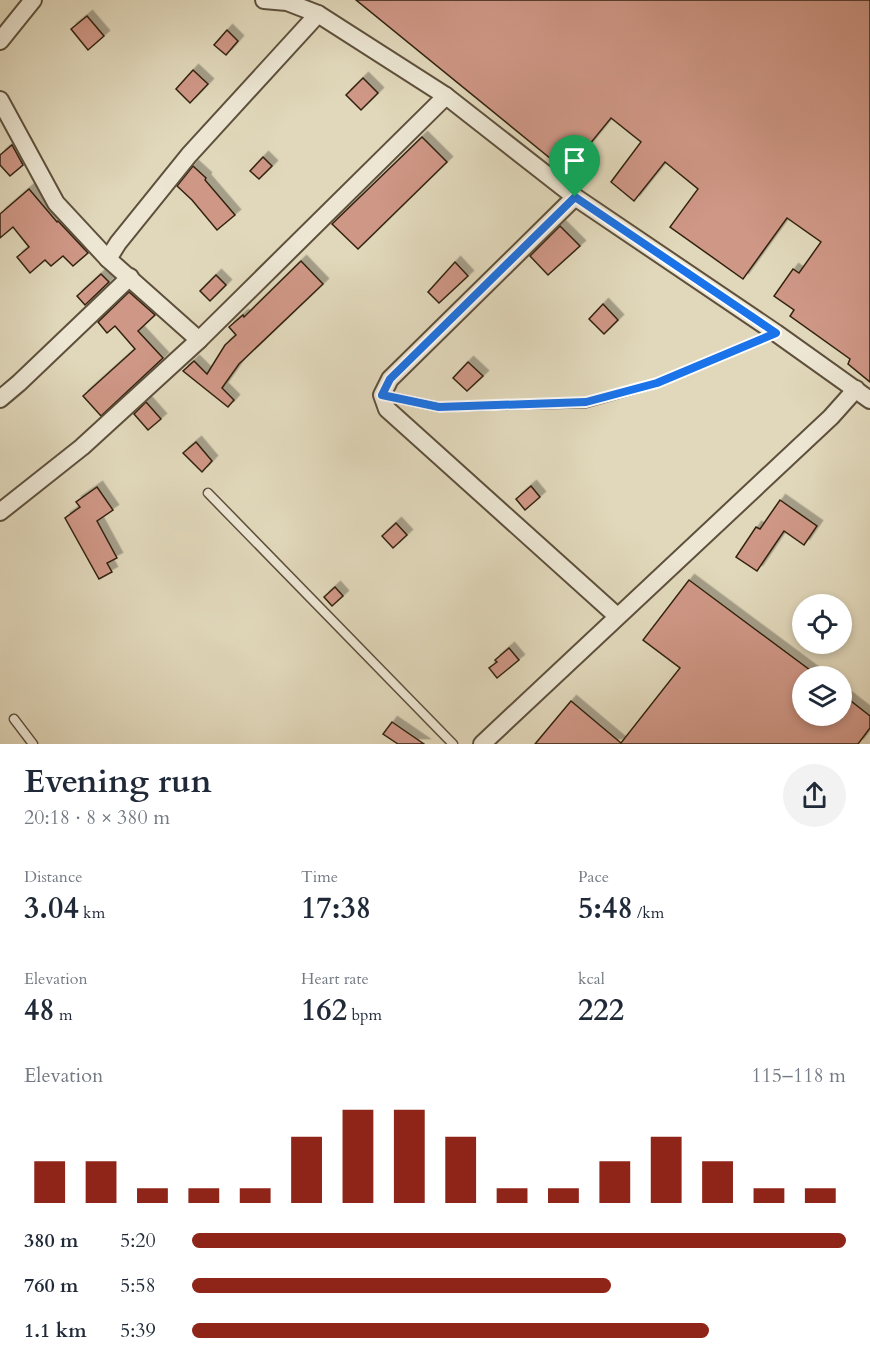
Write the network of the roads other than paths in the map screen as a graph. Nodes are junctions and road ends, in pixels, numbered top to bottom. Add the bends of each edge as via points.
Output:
1 (33, 0) edge
2 (264, 0) edge
3 (318, 14) junction
4 (0, 40) edge
5 (446, 96) junction
6 (0, 100) edge
7 (575, 197) junction
8 (108, 259) junction
9 (130, 277) junction
10 (776, 333) junction
11 (199, 340) junction
12 (856, 389) junction
13 (382, 395) junction
14 (0, 399) edge
15 (870, 400) edge
16 (208, 493) dead end
17 (0, 512) edge
18 (617, 616) junction
19 (14, 719) dead end
20 (33, 744) edge
21 (453, 744) edge
22 (482, 744) edge

1 - 4 street
2 - 3 street via 287,2
3 - 5 street
3 - 8 street via 189,155
5 - 7 street
5 - 11 street
6 - 8 street via 56,202
7 - 10 street
7 - 13 street via 390,379
8 - 9 street
9 - 11 street
9 - 14 street
10 - 12 street
10 - 13 lane via 657,383 586,402 439,407
11 - 17 street via 82,447
12 - 15 street
12 - 18 street via 831,417
13 - 18 street via 387,409
16 - 21 lane
18 - 22 street
19 - 20 lane

